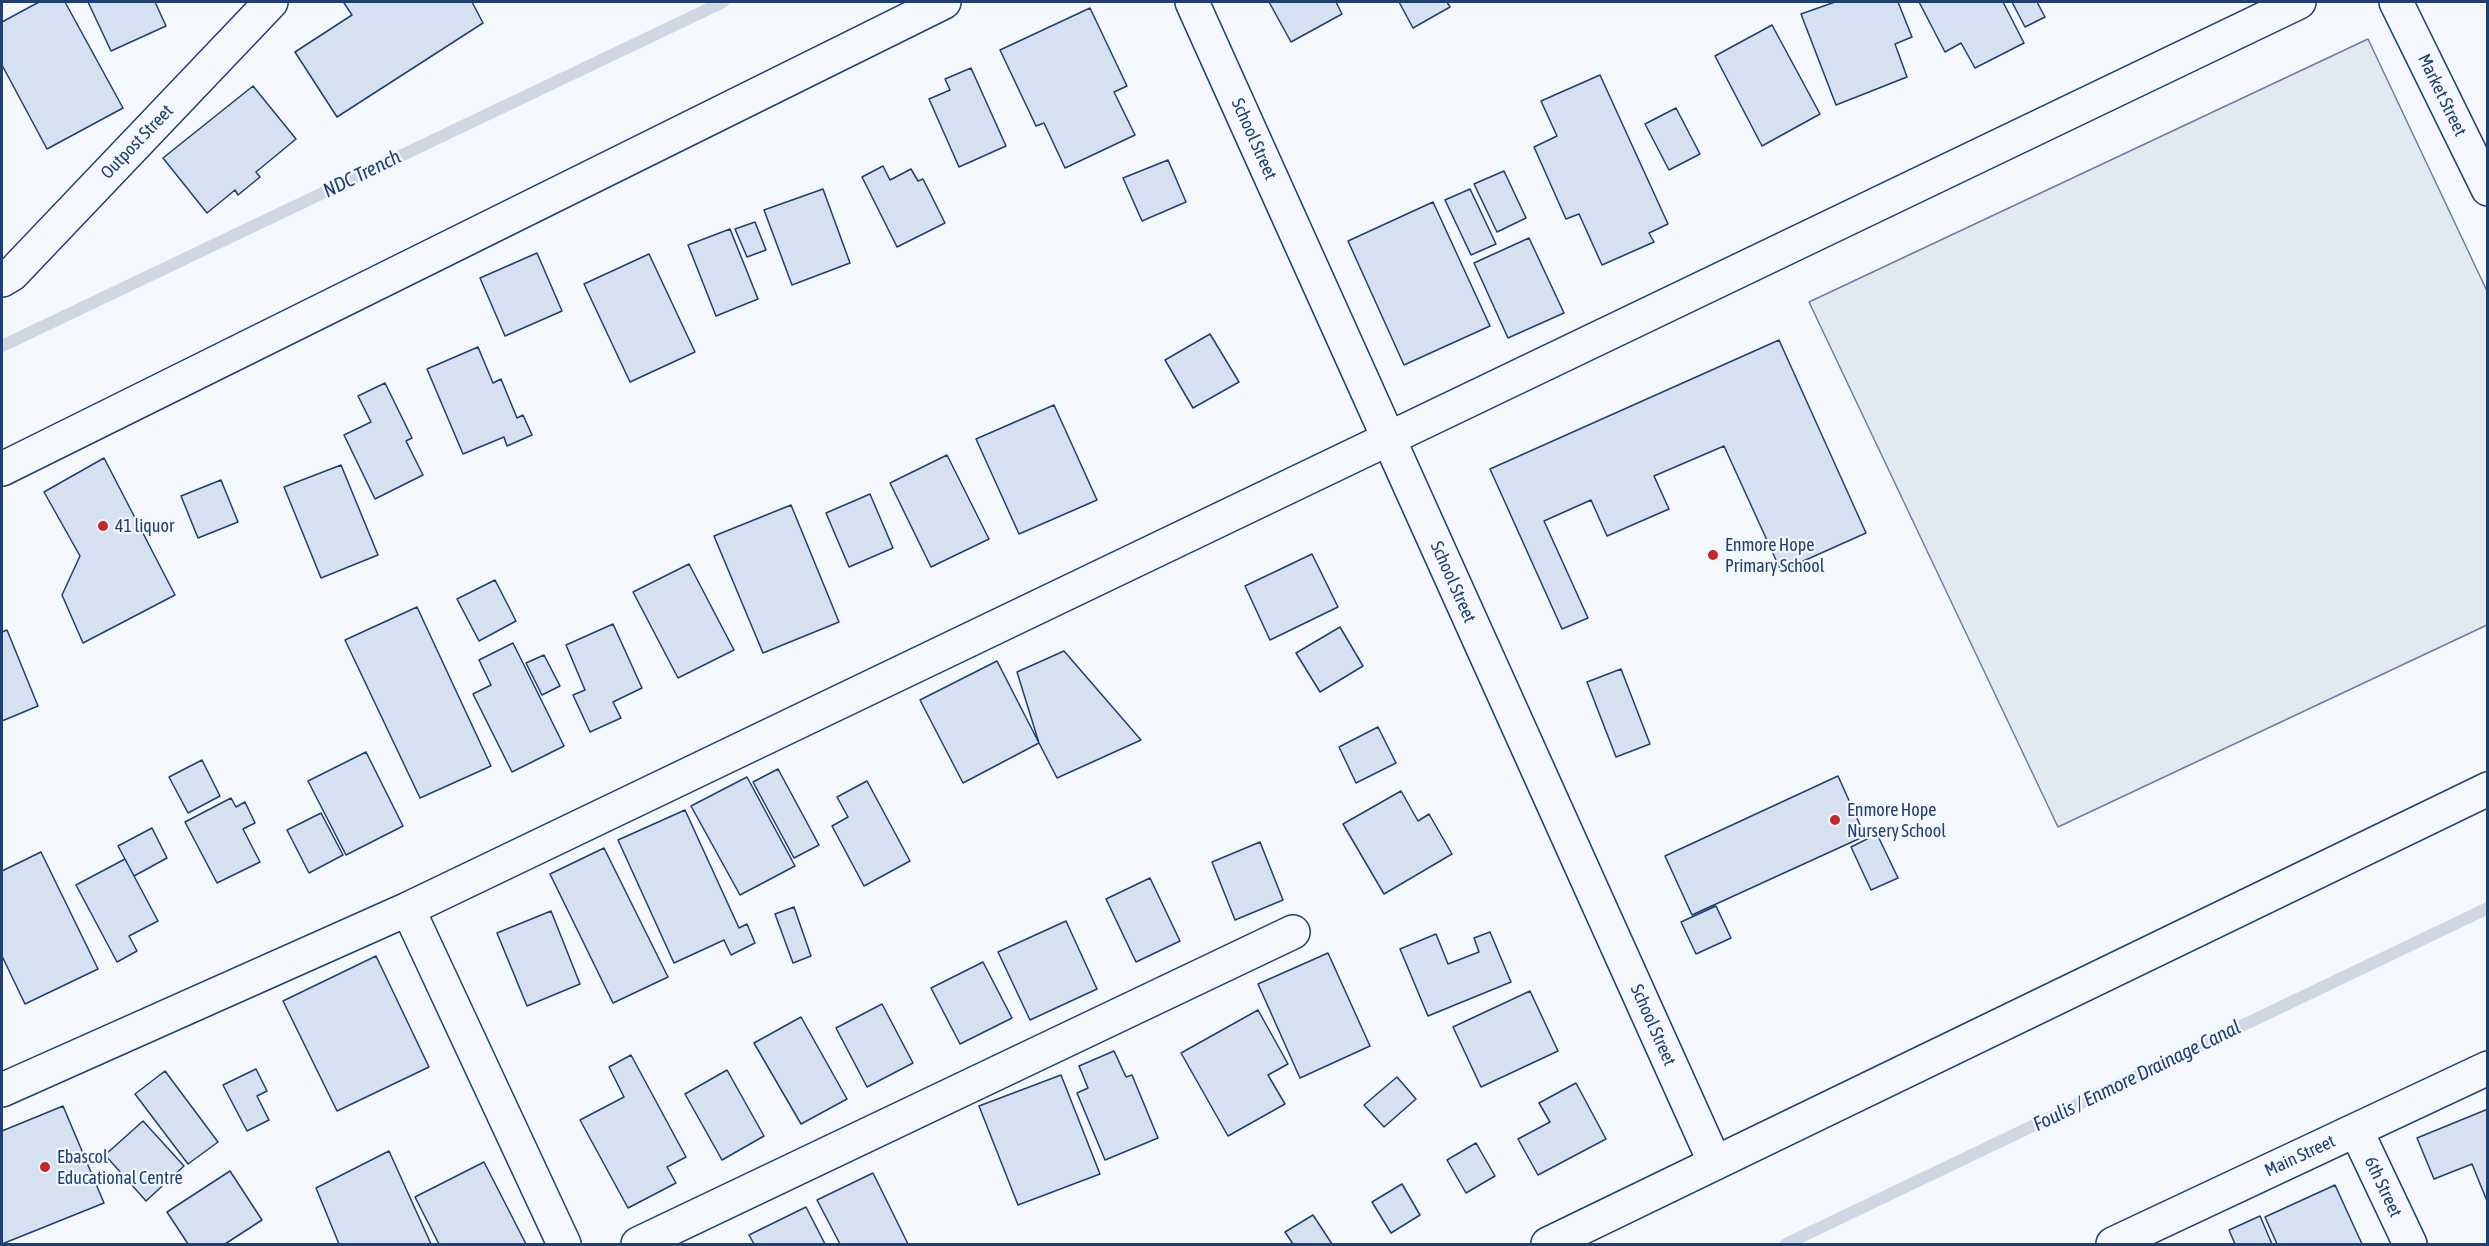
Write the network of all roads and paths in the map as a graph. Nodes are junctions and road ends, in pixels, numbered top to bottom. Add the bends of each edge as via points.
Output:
1 (271, 2) edge
2 (944, 2) edge
3 (1192, 2) edge
4 (2299, 2) edge
5 (2396, 2) edge
6 (2487, 189) edge
7 (2, 280) edge
8 (1388, 438) junction
9 (2, 469) edge
10 (2487, 789) edge
11 (408, 909) junction
12 (1293, 932) dead end
13 (2487, 1068) edge
14 (2, 1090) edge
15 (2356, 1130) junction
16 (1715, 1163) junction
17 (564, 1245) edge
18 (638, 1245) edge
19 (1548, 1245) edge
20 (2113, 1245) edge
21 (2410, 1245) edge

1 - 7 street, Outpost Street via 12,274
2 - 9 street
3 - 8 street, School Street
4 - 8 street
5 - 6 street, Market Street
8 - 11 street
8 - 16 street, School Street
10 - 16 street
11 - 14 street
11 - 17 street
12 - 18 street
13 - 15 street, Main Street
15 - 20 street, Main Street
15 - 21 street, 6th Street
16 - 19 street

